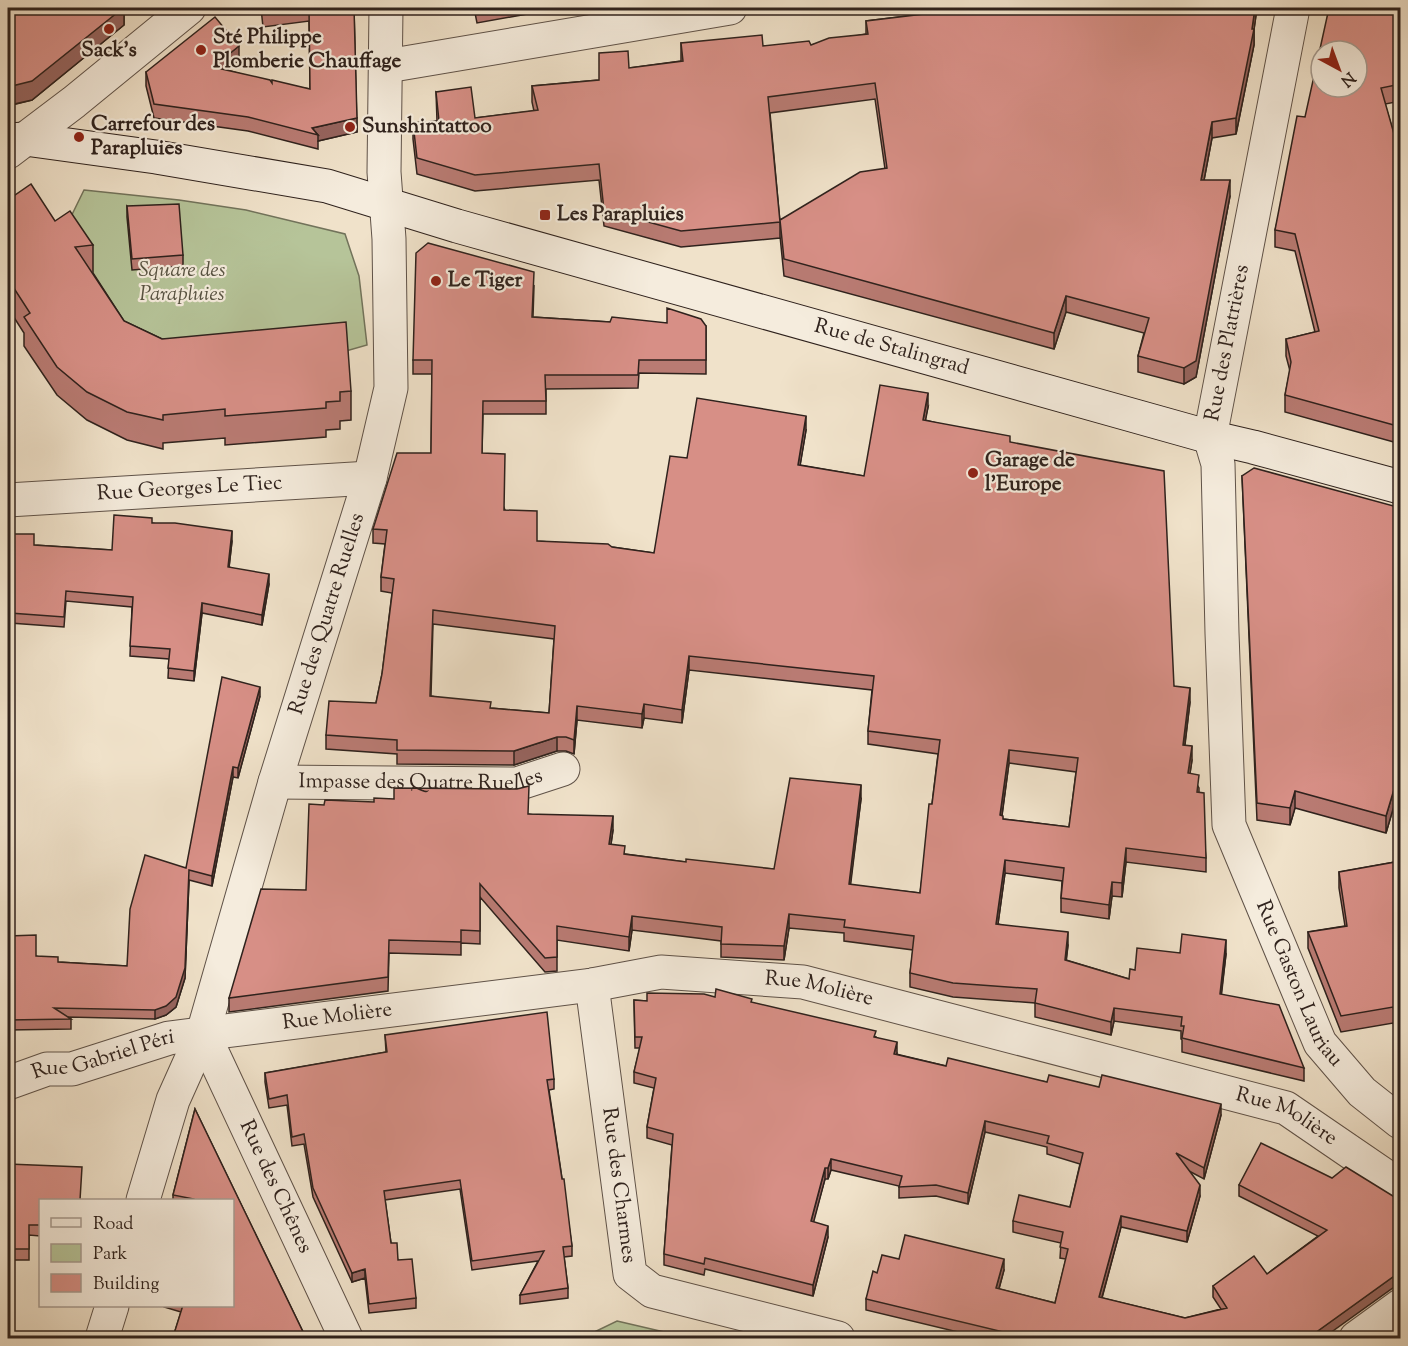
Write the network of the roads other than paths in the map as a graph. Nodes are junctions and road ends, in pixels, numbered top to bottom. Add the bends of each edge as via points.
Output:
1 (189, 8) edge
2 (386, 8) edge
3 (730, 8) edge
4 (1293, 8) edge
5 (387, 66) junction
6 (13, 144) edge
7 (386, 203) junction
8 (1210, 437) junction
9 (370, 478) junction
10 (1401, 487) edge
11 (8, 500) edge
12 (563, 769) dead end
13 (275, 782) junction
14 (1229, 825) joint
15 (592, 985) junction
16 (203, 1033) junction
17 (8, 1083) edge
18 (1401, 1122) edge
19 (1401, 1186) edge
20 (143, 1199) edge
21 (1401, 1306) edge
22 (111, 1307) edge
23 (102, 1338) edge
24 (346, 1338) edge
25 (838, 1338) edge
26 (1356, 1338) edge

1 - 6 street via 74,102
2 - 5 street, Rue des Quatre Ruelles
3 - 5 street
4 - 8 street, Rue des Platrières
5 - 7 street, Rue des Quatre Ruelles
6 - 7 street, Rue de Stalingrad via 156,157 327,186
7 - 8 street, Rue de Stalingrad
7 - 9 street, Rue des Quatre Ruelles via 391,388
8 - 10 street, Rue de Stalingrad
8 - 14 street, Rue des Platrières via 1218,464
9 - 11 street, Rue Georges Le Tiec
9 - 13 street, Rue des Quatre Ruelles
12 - 13 street, Impasse des Quatre Ruelles via 516,784
13 - 16 street, Rue des Quatre Ruelles
14 - 18 street, Rue Gaston Lauriau via 1320,1043 1362,1092
15 - 16 street, Rue Molière
15 - 19 street, Rue Molière via 661,972 802,982 1286,1108
15 - 25 street, Rue des Charmes via 630,1274 652,1292
16 - 17 street, Rue Gabriel Péri via 169,1038 72,1069 47,1069
16 - 20 street, Rue des Quatre Ruelles via 173,1100
16 - 24 street, Rue des Chênes
21 - 26 street
22 - 23 street

